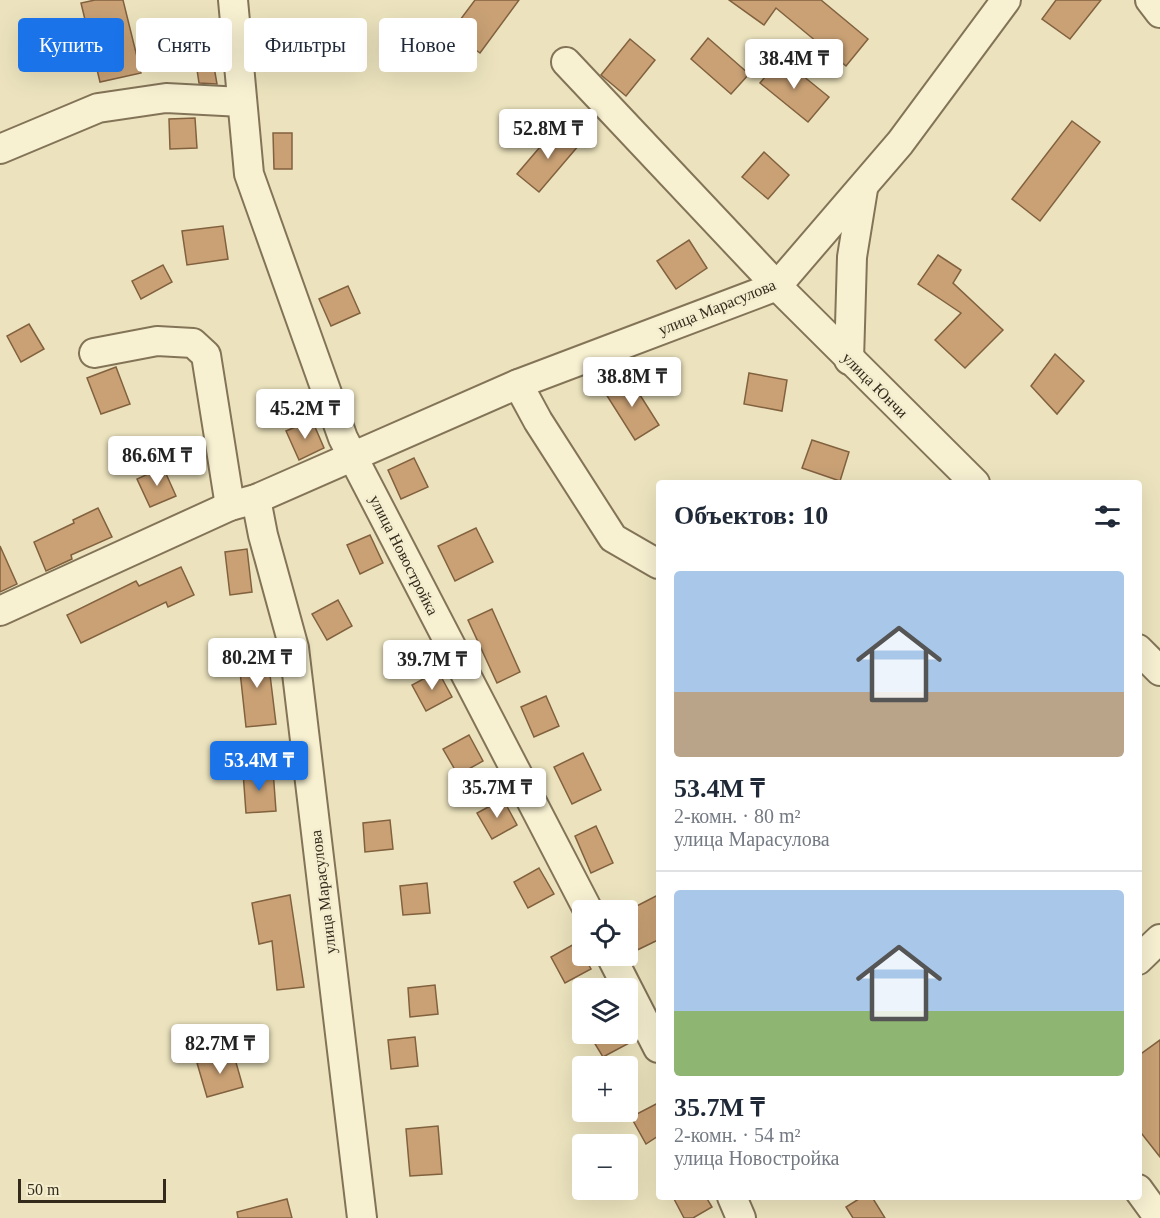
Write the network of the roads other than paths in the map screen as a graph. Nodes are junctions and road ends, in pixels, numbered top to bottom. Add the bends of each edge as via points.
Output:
1 (233, 0) edge
2 (1006, 0) edge
3 (1150, 0) edge
4 (1160, 13) edge
5 (566, 62) dead end
6 (242, 102) junction
7 (0, 149) edge
8 (863, 189) junction
9 (777, 286) junction
10 (94, 353) dead end
11 (849, 360) junction
12 (518, 384) junction
13 (352, 455) junction
14 (972, 480) edge
15 (243, 503) junction
16 (656, 563) edge
17 (0, 610) edge
18 (1142, 653) edge
19 (1160, 671) edge
20 (583, 900) edge
21 (1160, 939) edge
22 (1142, 956) edge
23 (616, 966) edge
24 (656, 1044) edge
25 (1142, 1195) edge
26 (733, 1200) edge
27 (362, 1218) edge
28 (741, 1218) edge
29 (1159, 1218) edge

1 - 6 street
2 - 8 street, улица Марасулова
3 - 4 street
5 - 9 street, улица Юнчи
6 - 7 street via 166,98 98,108
6 - 13 street via 249,174
8 - 9 street, улица Марасулова
8 - 11 street via 852,257
9 - 11 street, улица Юнчи
9 - 12 street, улица Марасулова
10 - 15 street via 157,341 193,344 206,355
11 - 14 street, улица Юнчи
12 - 13 street, улица Марасулова
12 - 16 street via 613,538
13 - 15 street, улица Марасулова
13 - 20 street, улица Новостройка
15 - 17 street, улица Марасулова
15 - 27 street, улица Марасулова via 263,535 294,648
18 - 19 street
21 - 22 street
23 - 24 street
25 - 29 street
26 - 28 street

